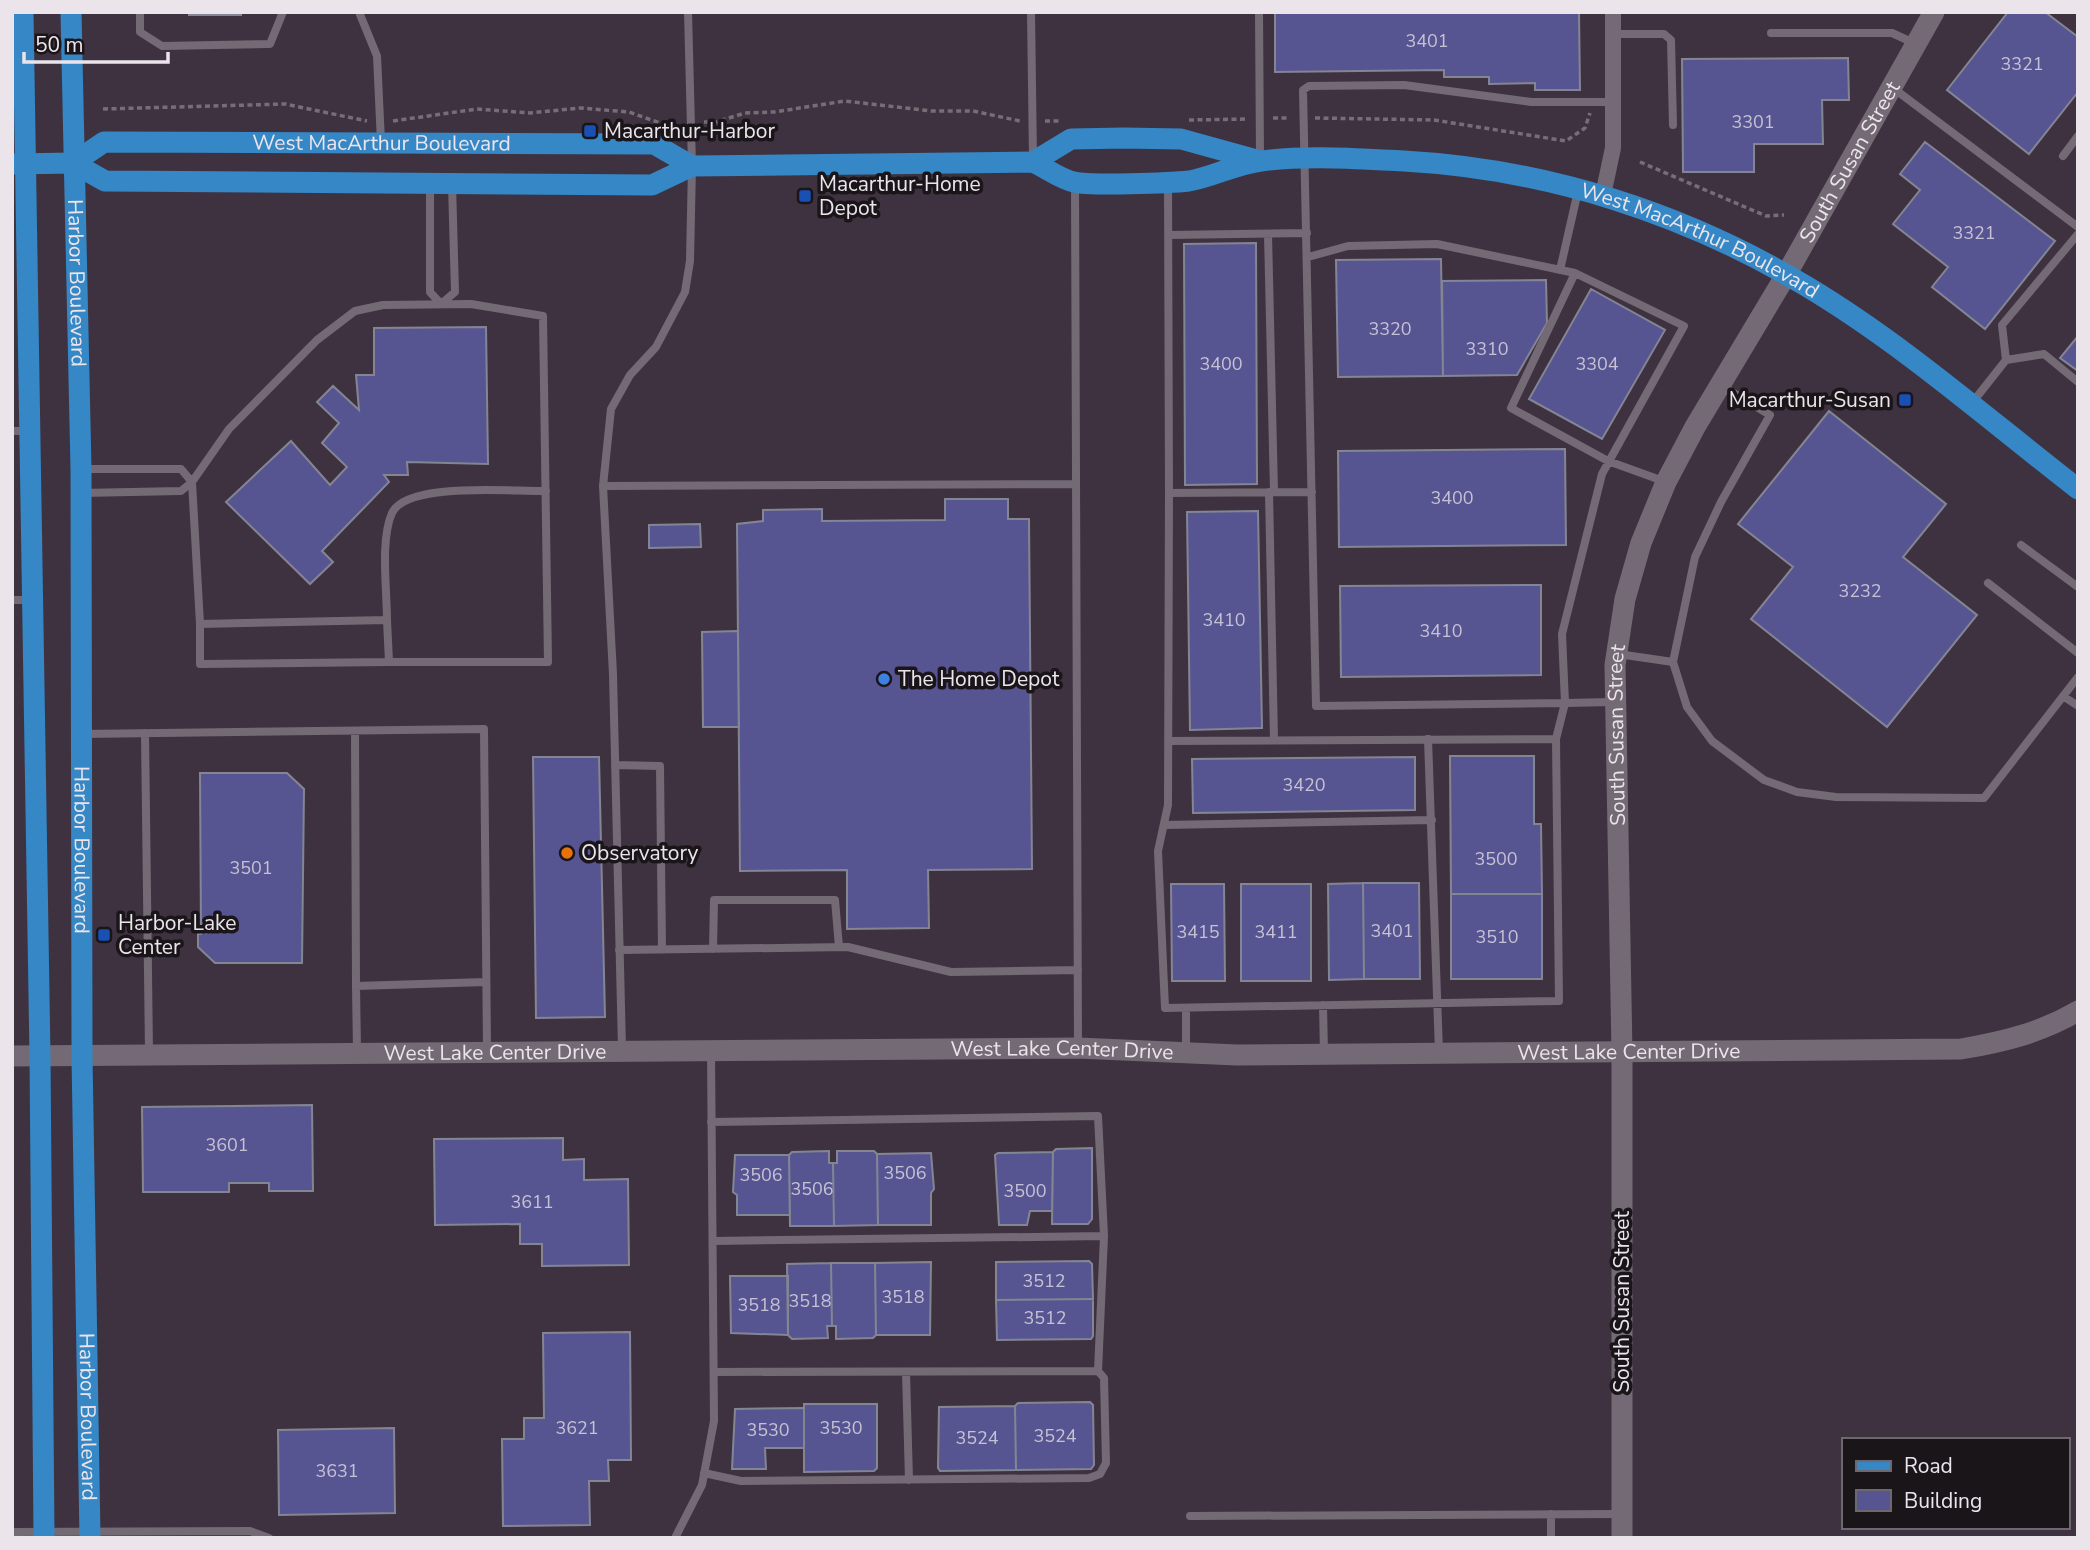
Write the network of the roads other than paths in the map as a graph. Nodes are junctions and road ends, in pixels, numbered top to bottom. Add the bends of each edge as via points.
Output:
1 (71, 12) edge
2 (140, 12) edge
3 (283, 12) edge
4 (359, 12) edge
5 (688, 12) edge
6 (1031, 12) edge
7 (1259, 12) edge
8 (1613, 12) edge
9 (1934, 12) edge
10 (20, 14) edge
11 (1771, 33) dead end
12 (1613, 34) junction
13 (1916, 44) junction
14 (1893, 88) junction
15 (1613, 102) junction
16 (1673, 125) dead end
17 (380, 132) junction
18 (2078, 136) edge
19 (2063, 156) dead end
20 (1305, 160) junction
21 (1259, 161) junction
22 (1033, 162) junction
23 (73, 163) junction
24 (19, 164) edge
25 (692, 166) junction
26 (1168, 182) junction
27 (430, 183) junction
28 (452, 183) junction
29 (1075, 183) junction
30 (1578, 189) junction
31 (1603, 195) junction
32 (2078, 227) edge
33 (1307, 233) junction
34 (1268, 234) junction
35 (2078, 234) edge
36 (1169, 235) junction
37 (1308, 257) junction
38 (1560, 270) junction
39 (1575, 273) junction
40 (1786, 275) junction
41 (442, 304) junction
42 (2006, 360) junction
43 (2078, 382) edge
44 (1719, 385) junction
45 (1970, 406) junction
46 (21, 431) edge
47 (1608, 461) junction
48 (81, 469) junction
49 (192, 482) junction
50 (1666, 482) junction
51 (1076, 484) junction
52 (603, 486) junction
53 (2078, 489) edge
54 (546, 491) junction
55 (1271, 492) junction
56 (1312, 492) junction
57 (81, 493) junction
58 (1169, 493) junction
59 (2021, 545) dead end
60 (1988, 583) dead end
61 (2078, 587) edge
62 (22, 600) edge
63 (387, 620) junction
64 (200, 624) junction
65 (2078, 653) edge
66 (1617, 654) junction
67 (389, 662) junction
68 (1673, 662) junction
69 (2078, 677) edge
70 (2063, 696) junction
71 (1615, 702) junction
72 (1564, 703) junction
73 (2078, 706) edge
74 (355, 731) junction
75 (145, 733) junction
76 (82, 734) junction
77 (1556, 738) junction
78 (1273, 740) junction
79 (1428, 740) junction
80 (1168, 741) junction
81 (615, 765) junction
82 (1432, 820) junction
83 (1164, 825) junction
84 (839, 947) junction
85 (713, 949) junction
86 (620, 950) junction
87 (662, 950) junction
88 (1077, 970) junction
89 (486, 982) junction
90 (356, 986) junction
91 (1439, 1003) junction
92 (1323, 1005) junction
93 (1186, 1007) junction
94 (2078, 1012) edge
95 (1078, 1048) junction
96 (710, 1051) junction
97 (622, 1052) junction
98 (487, 1053) junction
99 (1186, 1053) junction
100 (357, 1054) junction
101 (1622, 1054) junction
102 (149, 1055) junction
103 (1324, 1055) junction
104 (1439, 1055) junction
105 (12, 1056) edge
106 (40, 1056) junction
107 (82, 1056) junction
108 (711, 1122) junction
109 (1104, 1236) junction
110 (713, 1241) junction
111 (906, 1371) junction
112 (1098, 1371) junction
113 (714, 1372) junction
114 (704, 1473) junction
115 (909, 1480) junction
116 (1551, 1514) junction
117 (1621, 1514) junction
118 (1190, 1516) dead end
119 (12, 1532) edge
120 (44, 1535) edge
121 (90, 1535) edge
122 (257, 1536) edge
123 (269, 1538) edge
124 (675, 1538) edge
125 (1551, 1538) edge
126 (1622, 1538) edge

1 - 23 main road, Harbor Boulevard
2 - 3 lane via 140,32 162,46 270,44
4 - 17 lane via 377,56
5 - 25 lane
6 - 22 lane
7 - 21 lane
8 - 12 street
9 - 13 street, South Susan Street
10 - 24 main road, Harbor Boulevard
11 - 13 lane via 1892,33
12 - 15 street
12 - 16 lane via 1664,34 1671,40
13 - 14 street, South Susan Street
14 - 32 lane
14 - 40 street, South Susan Street
15 - 20 lane via 1531,102 1404,85 1309,86 1303,90
15 - 31 street via 1613,148
17 - 23 main road, West MacArthur Boulevard via 104,142
17 - 25 main road, West MacArthur Boulevard via 654,144
18 - 19 lane
20 - 21 main road, West MacArthur Boulevard
20 - 30 main road, West MacArthur Boulevard via 1472,167
20 - 33 lane
21 - 22 main road, West MacArthur Boulevard via 1181,139 1124,138 1072,139
21 - 26 main road, West MacArthur Boulevard via 1190,181
22 - 25 main road, West MacArthur Boulevard
22 - 29 main road, West MacArthur Boulevard
23 - 24 main road
23 - 27 main road, West MacArthur Boulevard via 105,181
23 - 48 main road, Harbor Boulevard
24 - 46 main road, Harbor Boulevard via 25,392
25 - 28 main road, West MacArthur Boulevard via 652,185
25 - 52 lane via 685,292 662,338 630,375 611,409
26 - 29 main road, West MacArthur Boulevard
26 - 36 lane
27 - 28 main road, West MacArthur Boulevard
27 - 41 lane via 430,292
28 - 41 lane via 455,292
29 - 51 lane
30 - 31 main road, West MacArthur Boulevard
30 - 38 lane
31 - 40 main road, West MacArthur Boulevard via 1705,233
33 - 34 lane
33 - 37 lane
34 - 36 lane
34 - 55 lane
35 - 42 lane via 2002,325
36 - 58 lane
37 - 38 lane via 1348,246 1437,244
37 - 56 lane
38 - 39 lane
39 - 47 lane via 1511,408
39 - 47 lane via 1685,326
40 - 44 street, South Susan Street
40 - 45 main road, West MacArthur Boulevard via 1896,348
41 - 49 lane via 366,307 343,319 229,429
41 - 54 lane via 543,316
42 - 43 lane via 2044,354
42 - 45 lane
44 - 50 street, South Susan Street
44 - 68 lane via 1770,415 1695,557
45 - 53 main road, West MacArthur Boulevard
46 - 62 main road, Harbor Boulevard
47 - 50 lane
47 - 72 lane via 1562,634
48 - 49 lane via 181,469
48 - 57 main road, Harbor Boulevard
49 - 57 lane via 181,491
49 - 64 lane
50 - 66 street, South Susan Street via 1628,588
51 - 52 lane
51 - 88 lane
52 - 81 lane
54 - 63 lane via 438,491 411,497 393,511 387,533
54 - 67 lane via 548,663
55 - 56 lane
55 - 58 lane
55 - 78 lane
56 - 72 lane via 1316,706
57 - 76 main road, Harbor Boulevard
58 - 80 lane
59 - 61 lane
60 - 65 lane
62 - 106 main road, Harbor Boulevard
63 - 64 lane
63 - 67 lane
64 - 67 lane via 201,664
66 - 68 lane
66 - 71 street, South Susan Street
68 - 70 lane via 1687,708 1712,741 1764,780 1797,792 1836,797 1984,798
69 - 70 lane
70 - 73 lane
71 - 72 lane
71 - 101 street, South Susan Street
72 - 77 lane
74 - 75 lane
74 - 89 lane via 484,729
74 - 90 lane
75 - 76 lane
75 - 102 lane
76 - 107 main road, Harbor Boulevard
77 - 79 lane
77 - 91 lane via 1559,1000
78 - 79 lane
78 - 80 lane
79 - 82 lane
80 - 83 lane
81 - 86 lane
81 - 87 lane via 660,766
82 - 83 lane
82 - 91 lane
83 - 93 lane via 1158,851 1165,1008
84 - 85 lane
84 - 85 lane via 835,900 715,900
84 - 88 lane via 951,972
85 - 87 lane
86 - 87 lane
86 - 97 lane
88 - 95 lane
89 - 90 lane
89 - 98 lane
90 - 100 lane
91 - 92 lane
91 - 104 lane
92 - 93 lane
92 - 103 lane
93 - 99 lane
94 - 101 street, West Lake Center Drive via 2018,1038 1961,1049
95 - 96 street, West Lake Center Drive
95 - 99 street, West Lake Center Drive
96 - 97 street, West Lake Center Drive
96 - 108 lane
97 - 98 street, West Lake Center Drive
98 - 100 street, West Lake Center Drive
99 - 103 street, West Lake Center Drive
100 - 102 street, West Lake Center Drive
101 - 104 street, West Lake Center Drive
101 - 117 street, South Susan Street
102 - 107 street, West Lake Center Drive
103 - 104 street, West Lake Center Drive
105 - 106 street, West Lake Center Drive
106 - 107 street, West Lake Center Drive
106 - 120 main road, Harbor Boulevard
107 - 121 main road, Harbor Boulevard
108 - 109 lane via 1098,1116
108 - 110 lane
109 - 110 lane
109 - 112 lane
110 - 113 lane
111 - 112 lane
111 - 113 lane
111 - 115 lane
112 - 115 lane via 1104,1378 1106,1463 1100,1475
113 - 114 lane via 714,1421
114 - 115 lane via 741,1482
114 - 124 lane
116 - 117 lane
116 - 118 lane
116 - 125 lane
117 - 126 street, South Susan Street
119 - 120 lane
120 - 121 lane
121 - 122 lane
122 - 123 lane

